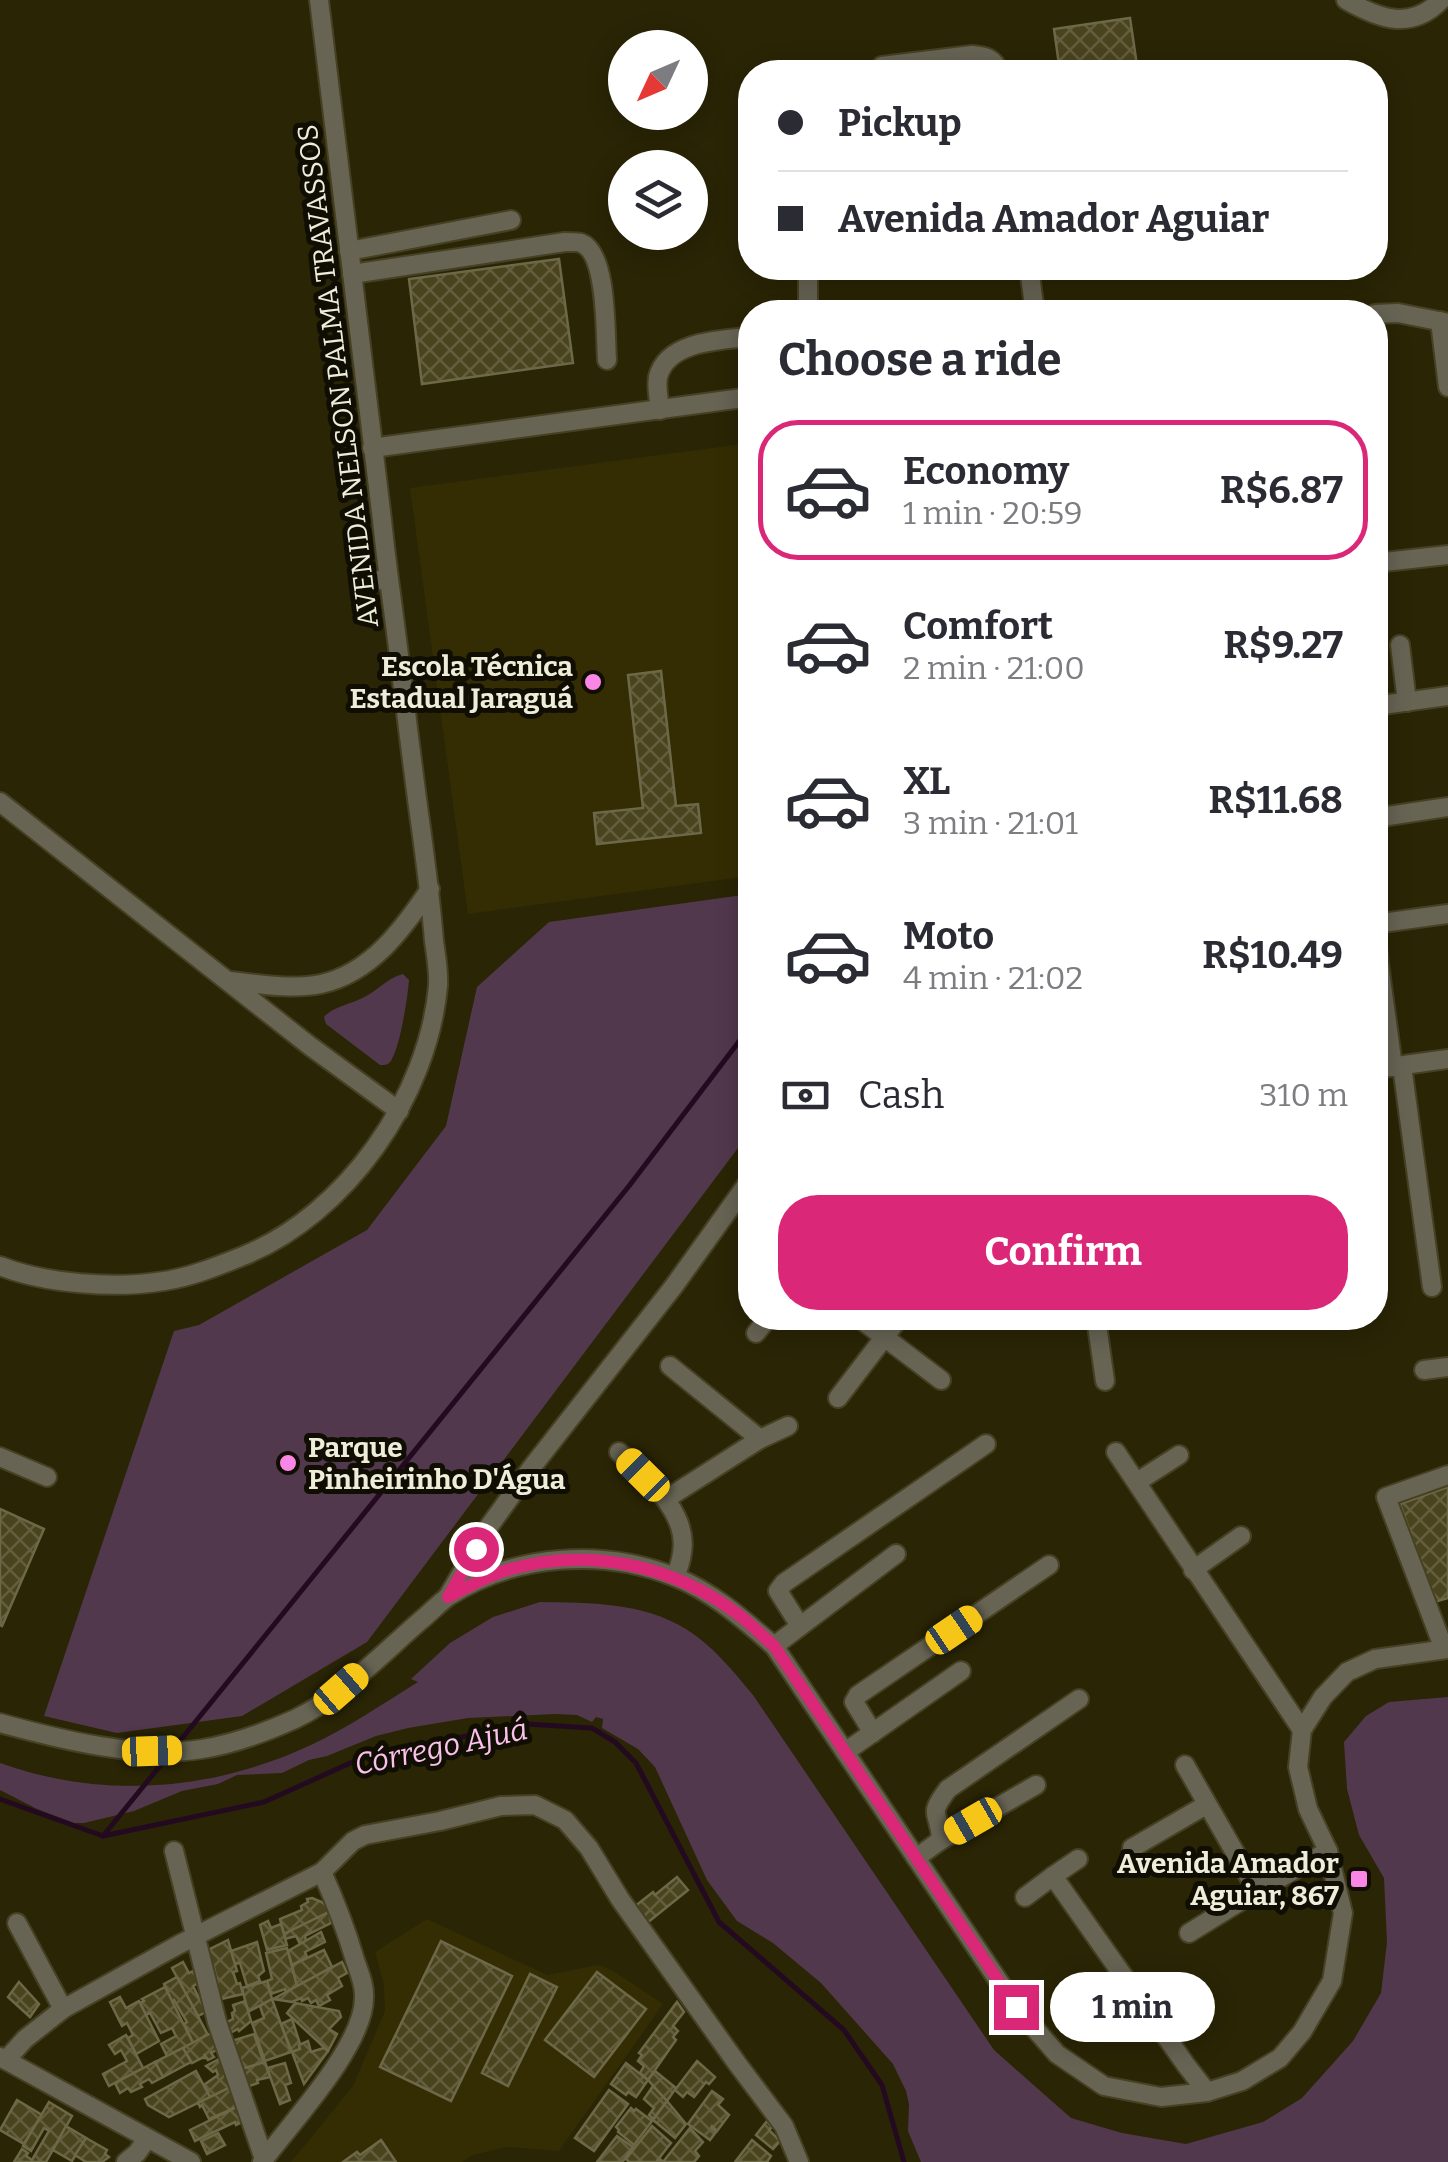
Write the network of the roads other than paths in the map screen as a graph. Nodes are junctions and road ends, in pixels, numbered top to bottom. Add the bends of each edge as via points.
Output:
1 (319, 0) edge
2 (1346, 0) edge
3 (1441, 0) edge
4 (927, 60) edge
5 (994, 60) edge
6 (512, 220) dead end
7 (349, 251) junction
8 (352, 274) junction
9 (1388, 314) edge
10 (1444, 322) edge
11 (738, 338) edge
12 (607, 360) dead end
13 (1448, 387) edge
14 (738, 400) edge
15 (660, 410) junction
16 (372, 448) junction
17 (1448, 555) edge
18 (1388, 562) edge
19 (387, 579) junction
20 (366, 582) dead end
21 (1400, 645) dead end
22 (1448, 696) edge
23 (1407, 702) junction
24 (1388, 704) edge
25 (0, 802) edge
26 (1448, 806) edge
27 (1388, 816) edge
28 (430, 890) junction
29 (1448, 914) edge
30 (1388, 922) edge
31 (228, 981) junction
32 (1448, 1059) edge
33 (1390, 1067) edge
34 (399, 1112) junction
35 (738, 1197) edge
36 (0, 1266) edge
37 (1432, 1288) dead end
38 (875, 1330) edge
39 (889, 1330) edge
40 (1098, 1330) edge
41 (884, 1337) junction
42 (670, 1366) dead end
43 (1448, 1367) edge
44 (1424, 1370) dead end
45 (941, 1380) dead end
46 (1105, 1381) dead end
47 (838, 1398) dead end
48 (788, 1426) dead end
49 (760, 1438) junction
50 (986, 1444) dead end
51 (619, 1452) dead end
52 (1116, 1452) dead end
53 (1178, 1455) dead end
54 (0, 1458) edge
55 (1448, 1475) edge
56 (47, 1478) dead end
57 (1137, 1482) junction
58 (666, 1499) junction
59 (1241, 1536) dead end
60 (896, 1554) dead end
61 (1049, 1566) dead end
62 (1193, 1570) junction
63 (675, 1577) junction
64 (448, 1597) junction
65 (800, 1626) junction
66 (774, 1646) junction
67 (1446, 1649) edge
68 (960, 1671) dead end
69 (1079, 1698) dead end
70 (0, 1723) edge
71 (1302, 1730) junction
72 (873, 1733) junction
73 (845, 1752) junction
74 (1184, 1765) dead end
75 (1036, 1785) dead end
76 (1206, 1804) junction
77 (942, 1840) junction
78 (1132, 1848) dead end
79 (174, 1851) dead end
80 (1328, 1852) junction
81 (916, 1858) junction
82 (1078, 1859) dead end
83 (322, 1872) junction
84 (1052, 1876) junction
85 (1257, 1891) junction
86 (1025, 1897) dead end
87 (17, 1923) dead end
88 (1189, 1933) dead end
89 (198, 1936) junction
90 (63, 2008) junction
91 (3, 2059) edge
92 (1206, 2092) junction
93 (147, 2139) junction
94 (263, 2160) edge
95 (126, 2162) edge
96 (191, 2162) edge
97 (799, 2162) edge

1 - 7 street, AVENIDA NELSON PALMA TRAVASSOS
2 - 3 street via 1386,18 1412,20
4 - 5 street via 972,54
6 - 7 street
7 - 8 street, AVENIDA NELSON PALMA TRAVASSOS
8 - 12 street via 580,242 600,266
8 - 16 street, AVENIDA NELSON PALMA TRAVASSOS
9 - 10 street
10 - 13 street
11 - 15 street via 704,342 667,360 659,374
14 - 15 street
15 - 16 street
16 - 19 street, AVENIDA NELSON PALMA TRAVASSOS
17 - 18 street
19 - 20 street
19 - 28 street, AVENIDA NELSON PALMA TRAVASSOS
21 - 23 street
22 - 23 street
23 - 24 street
25 - 31 street
26 - 27 street
28 - 31 street via 400,932 354,970 305,986
28 - 34 street, AVENIDA NELSON PALMA TRAVASSOS via 438,984 424,1055
29 - 30 street
31 - 34 street
32 - 33 street
33 - 37 street
34 - 36 street, AVENIDA NELSON PALMA TRAVASSOS via 318,1209 268,1246 218,1266 127,1284 25,1276
35 - 64 street via 532,1468
38 - 41 street
39 - 41 street
40 - 46 street
41 - 45 street
41 - 47 street
42 - 49 street
43 - 44 street
48 - 49 street
49 - 58 street
50 - 65 street via 784,1583 778,1591
51 - 58 street
52 - 57 street
53 - 57 street
54 - 56 street
55 - 67 street via 1386,1497
57 - 62 street
58 - 63 street via 682,1538
59 - 62 street
60 - 65 street
61 - 72 street via 858,1694 854,1702
62 - 71 street
63 - 64 street via 616,1560 535,1562
63 - 66 street via 739,1615
64 - 70 street via 341,1689 300,1717 257,1734 200,1749 152,1751
65 - 66 street
66 - 73 street
67 - 71 street via 1376,1660 1347,1672
68 - 72 street
69 - 77 street via 948,1789 934,1807
71 - 80 street via 1298,1767
72 - 73 street
73 - 81 street
74 - 76 street
75 - 77 street
76 - 78 street
76 - 85 street
77 - 81 street
79 - 89 street
80 - 85 street
80 - 92 street via 1343,1913 1332,1981 1280,2058 1242,2082
81 - 92 street via 1016,2007 1057,2054 1104,2086 1161,2096
82 - 84 street
83 - 89 street
83 - 94 street via 362,1979 362,2013 329,2077
83 - 97 street via 366,1835 501,1806 552,1811 589,1848 784,2126
84 - 86 street
84 - 92 street
85 - 88 street
87 - 90 street
89 - 90 street
89 - 94 street via 224,2044
90 - 91 street
91 - 93 street
93 - 95 street
93 - 96 street

